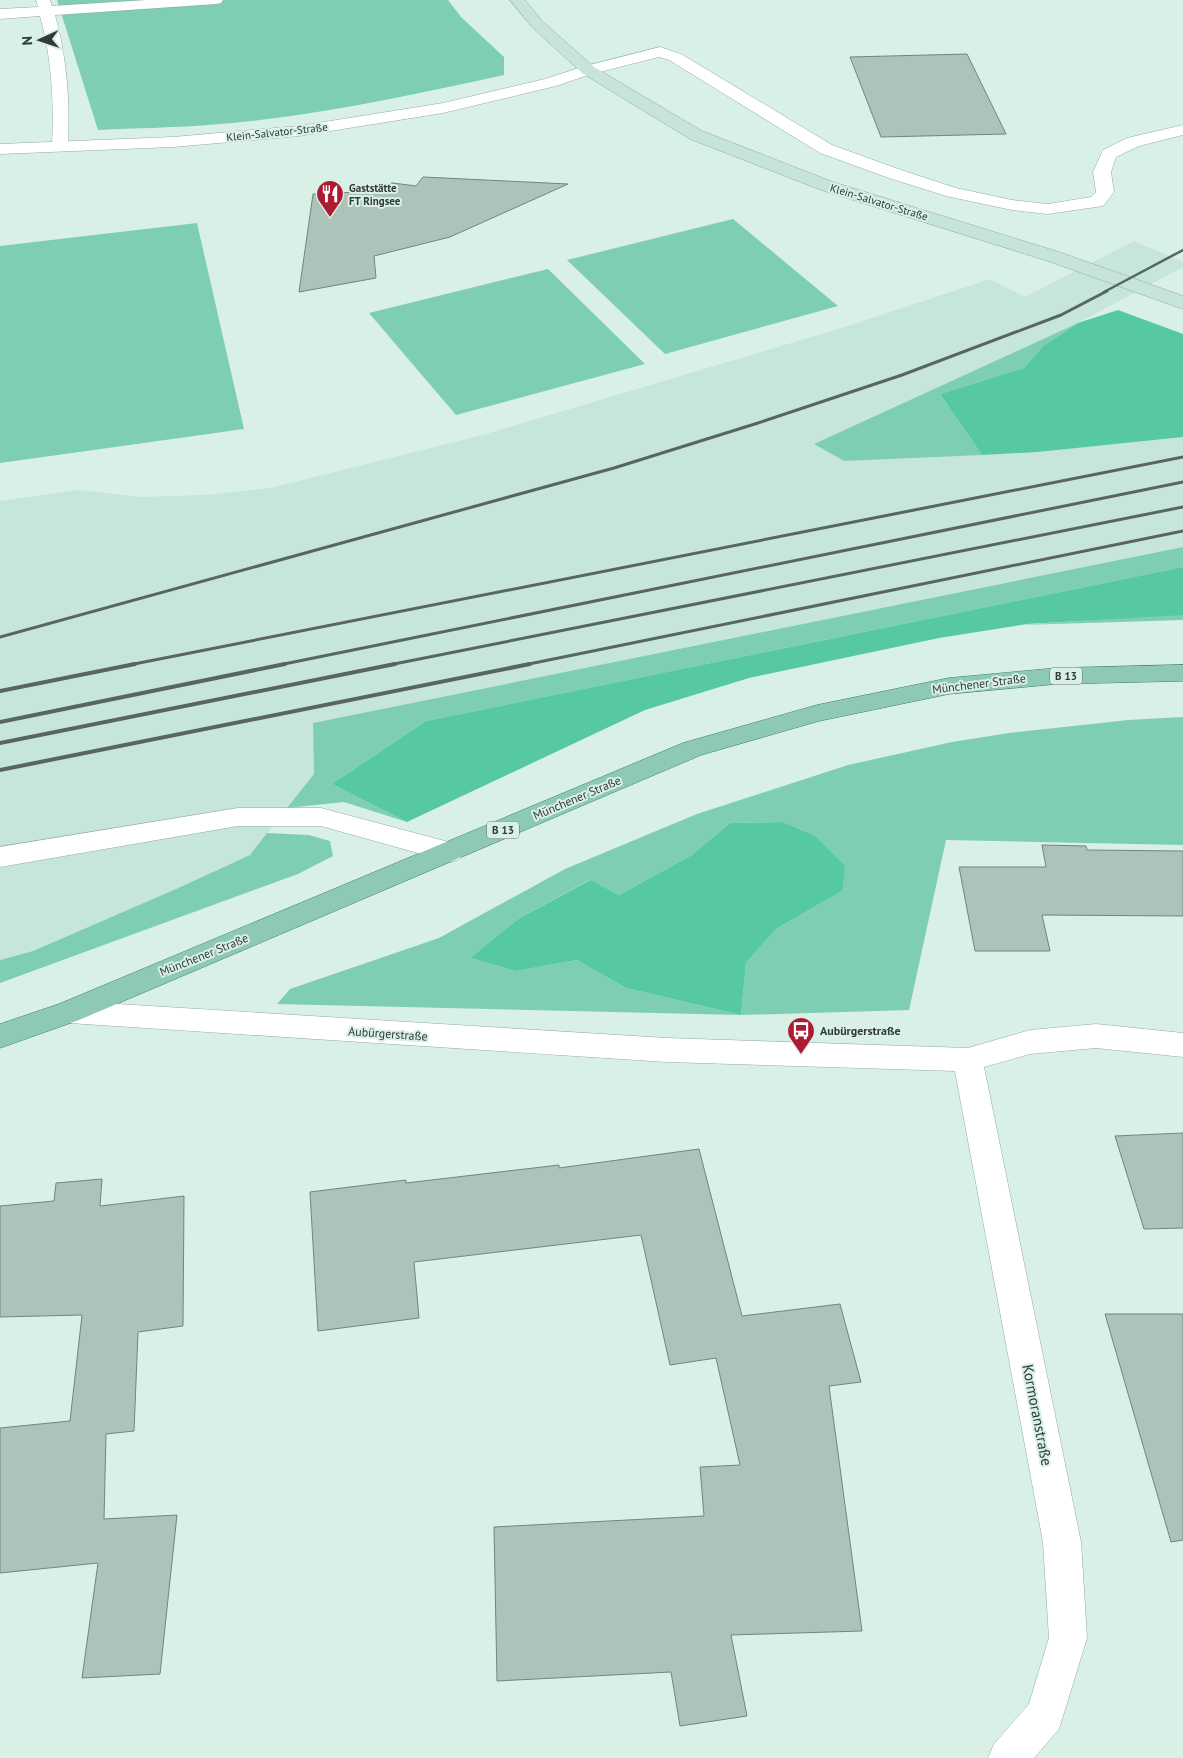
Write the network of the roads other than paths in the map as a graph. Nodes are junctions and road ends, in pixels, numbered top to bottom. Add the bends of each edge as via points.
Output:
1 (216, 0) edge
2 (517, 0) edge
3 (45, 6) edge
4 (0, 14) edge
5 (588, 70) junction
6 (1183, 130) edge
7 (60, 146) junction
8 (0, 149) edge
9 (1183, 302) edge
10 (1183, 673) edge
11 (450, 852) junction
12 (0, 857) edge
13 (69, 1012) junction
14 (0, 1036) edge
15 (1183, 1045) edge
16 (968, 1060) junction
17 (1008, 1758) edge

1 - 3 street
2 - 5 main road, Klein-Salvator-Straße via 537,24
3 - 4 street
3 - 7 street via 56,47 62,104
5 - 6 street, Klein-Salvator-Straße via 660,52 675,57 826,149 952,192 1012,206 1039,208 1097,202 1105,192 1102,172 1109,154 1132,142
5 - 7 street, Klein-Salvator-Straße via 550,83 443,108 299,131 173,142
5 - 9 main road, Klein-Salvator-Straße via 696,135 827,186 1055,257
7 - 8 street, Klein-Salvator-Straße
10 - 11 main road, Münchener Straße / B 13 via 1057,676 949,686 817,713 692,749
11 - 12 street via 321,817 247,817
11 - 13 main road, Münchener Straße / B 13
13 - 14 main road, Münchener Straße / B 13
13 - 16 street, Aubürgerstraße via 657,1050
15 - 16 street, Aubürgerstraße via 1096,1036 1030,1042
16 - 17 street, Kormoranstraße via 1062,1542 1068,1638 1045,1715

